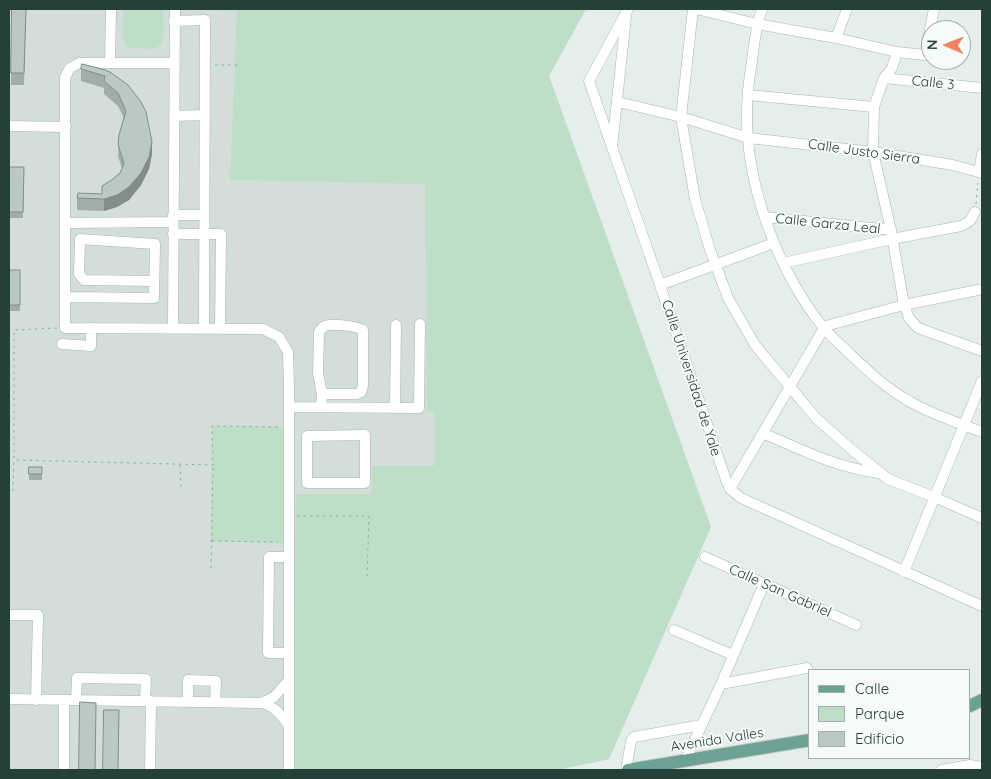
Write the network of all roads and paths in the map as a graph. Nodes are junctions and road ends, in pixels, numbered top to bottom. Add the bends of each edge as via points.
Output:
1 (111, 9) edge
2 (174, 9) edge
3 (695, 9) edge
4 (762, 9) edge
5 (847, 9) edge
6 (934, 9) edge
7 (628, 10) edge
8 (174, 21) junction
9 (757, 24) junction
10 (836, 38) junction
11 (897, 52) junction
12 (110, 63) junction
13 (174, 63) junction
14 (205, 65) junction
15 (239, 65) dead end
16 (884, 78) junction
17 (982, 88) edge
18 (748, 95) junction
19 (618, 102) junction
20 (874, 108) junction
21 (205, 115) junction
22 (174, 116) junction
23 (681, 117) junction
24 (9, 126) edge
25 (66, 127) junction
26 (748, 138) junction
27 (612, 148) junction
28 (873, 152) junction
29 (982, 154) edge
30 (981, 173) edge
31 (976, 212) joint
32 (204, 215) junction
33 (765, 217) junction
34 (173, 218) junction
35 (65, 223) junction
36 (173, 234) junction
37 (204, 234) junction
38 (891, 234) junction
39 (774, 243) junction
40 (155, 244) junction
41 (173, 249) junction
42 (65, 261) junction
43 (80, 261) junction
44 (783, 263) junction
45 (715, 264) junction
46 (154, 281) junction
47 (660, 285) junction
48 (978, 290) dead end
49 (65, 297) junction
50 (904, 305) junction
51 (420, 324) dead end
52 (396, 325) dead end
53 (65, 328) junction
54 (91, 328) junction
55 (173, 328) junction
56 (824, 328) junction
57 (204, 329) junction
58 (220, 329) junction
59 (62, 344) dead end
60 (982, 351) edge
61 (982, 381) edge
62 (790, 386) junction
63 (322, 394) junction
64 (290, 407) junction
65 (322, 407) junction
66 (395, 408) junction
67 (964, 425) junction
68 (290, 427) junction
69 (982, 432) edge
70 (763, 433) junction
71 (14, 460) junction
72 (290, 462) junction
73 (307, 462) junction
74 (180, 464) junction
75 (213, 465) junction
76 (881, 473) junction
77 (181, 487) dead end
78 (730, 488) junction
79 (13, 491) dead end
80 (934, 497) junction
81 (289, 516) junction
82 (982, 518) edge
83 (212, 541) junction
84 (289, 543) junction
85 (289, 557) junction
86 (705, 557) dead end
87 (211, 568) dead end
88 (904, 572) junction
89 (367, 579) dead end
90 (764, 584) junction
91 (982, 606) edge
92 (9, 615) edge
93 (856, 625) dead end
94 (674, 630) dead end
95 (288, 653) junction
96 (733, 655) junction
97 (807, 668) dead end
98 (288, 680) junction
99 (721, 684) junction
100 (9, 700) edge
101 (36, 700) junction
102 (64, 700) junction
103 (76, 700) junction
104 (148, 701) junction
105 (188, 702) junction
106 (215, 702) junction
107 (261, 702) junction
108 (700, 725) junction
109 (289, 727) junction
110 (808, 740) edge
111 (685, 761) junction
112 (982, 767) edge
113 (64, 770) edge
114 (150, 770) edge
115 (289, 770) edge
116 (627, 770) edge
117 (941, 770) edge

1 - 12 street
2 - 8 street
3 - 9 street
3 - 23 street
4 - 9 street
5 - 10 street
6 - 11 street via 925,55
7 - 19 street
7 - 27 street, Calle Universidad de Yale via 589,81
8 - 13 street
8 - 14 street via 205,20
9 - 10 street
9 - 18 street
10 - 11 street
11 - 16 street via 892,68
12 - 13 street
12 - 25 street via 79,63 70,68 65,78
13 - 22 street
14 - 15 path
14 - 21 street
16 - 17 street, Calle 3
16 - 20 street
18 - 20 street
18 - 26 street
19 - 23 street, Calle Justo Sierra
19 - 27 street
20 - 28 street
21 - 22 street
21 - 32 street
22 - 34 street
23 - 26 street, Calle Justo Sierra
23 - 45 street via 695,199
24 - 25 street
25 - 35 street
26 - 28 street, Calle Justo Sierra
26 - 33 street via 757,192
27 - 47 street, Calle Universidad de Yale
28 - 30 street, Calle Justo Sierra via 953,164
28 - 38 street
29 - 30 street
30 - 31 path
31 - 38 street via 961,226
32 - 34 street
32 - 37 street
33 - 38 street, Calle Garza Leal
33 - 39 street
34 - 35 street
34 - 36 street
35 - 42 street
36 - 37 street
36 - 41 street
37 - 57 street
37 - 58 street via 221,234
38 - 44 street
38 - 50 street
39 - 44 street
39 - 45 street
40 - 41 street
40 - 43 street via 80,239
40 - 46 street
41 - 55 street
42 - 43 street
42 - 49 street
43 - 46 street via 79,274 84,280
44 - 56 street
45 - 47 street
45 - 62 street via 728,298 756,345
46 - 49 street via 154,298
47 - 78 street, Calle Universidad de Yale
48 - 50 street
49 - 53 street
50 - 56 street
50 - 60 street via 918,328
51 - 66 street via 419,408
52 - 66 street
53 - 54 street
53 - 71 path via 14,330
54 - 55 street
54 - 59 street via 91,346
55 - 57 street
56 - 62 street
56 - 67 street via 871,374 909,402
57 - 58 street
58 - 64 street via 263,328 279,337 288,352
61 - 67 street
62 - 70 street
62 - 76 street via 816,418
63 - 63 street via 318,373 321,328 327,325 359,327 363,330 361,392
63 - 65 street
64 - 65 street
64 - 68 street
65 - 66 street
67 - 69 street
67 - 80 street
68 - 72 street
68 - 75 path via 212,426
70 - 76 street via 830,462
70 - 78 street
71 - 74 path
71 - 79 path
72 - 73 street
72 - 81 street
73 - 73 street via 307,483 365,483 365,435 307,436
74 - 75 path
74 - 77 path
75 - 83 path
76 - 80 street via 888,479
78 - 88 street via 741,498
80 - 82 street
80 - 88 street
81 - 84 street
81 - 89 path via 369,516
83 - 84 path
83 - 87 path
84 - 85 street
85 - 95 street
85 - 95 street via 269,557 268,653
86 - 90 street, Calle San Gabriel
88 - 91 street
90 - 93 street, Calle San Gabriel
90 - 96 street
92 - 101 street via 38,615
94 - 96 street
95 - 98 street
96 - 99 street
97 - 99 street
98 - 107 street via 274,697
98 - 109 street
99 - 108 street
100 - 101 street
101 - 102 street
102 - 103 street
102 - 113 street
103 - 104 street
103 - 104 street via 77,678 146,679
104 - 105 street
104 - 114 street
105 - 106 street
105 - 106 street via 188,680 216,681
106 - 107 street
107 - 109 street via 271,705
108 - 111 street
108 - 116 street via 634,737
109 - 115 street
110 - 111 main road, Avenida Valles
111 - 116 main road, Avenida Valles
112 - 117 street via 970,764

